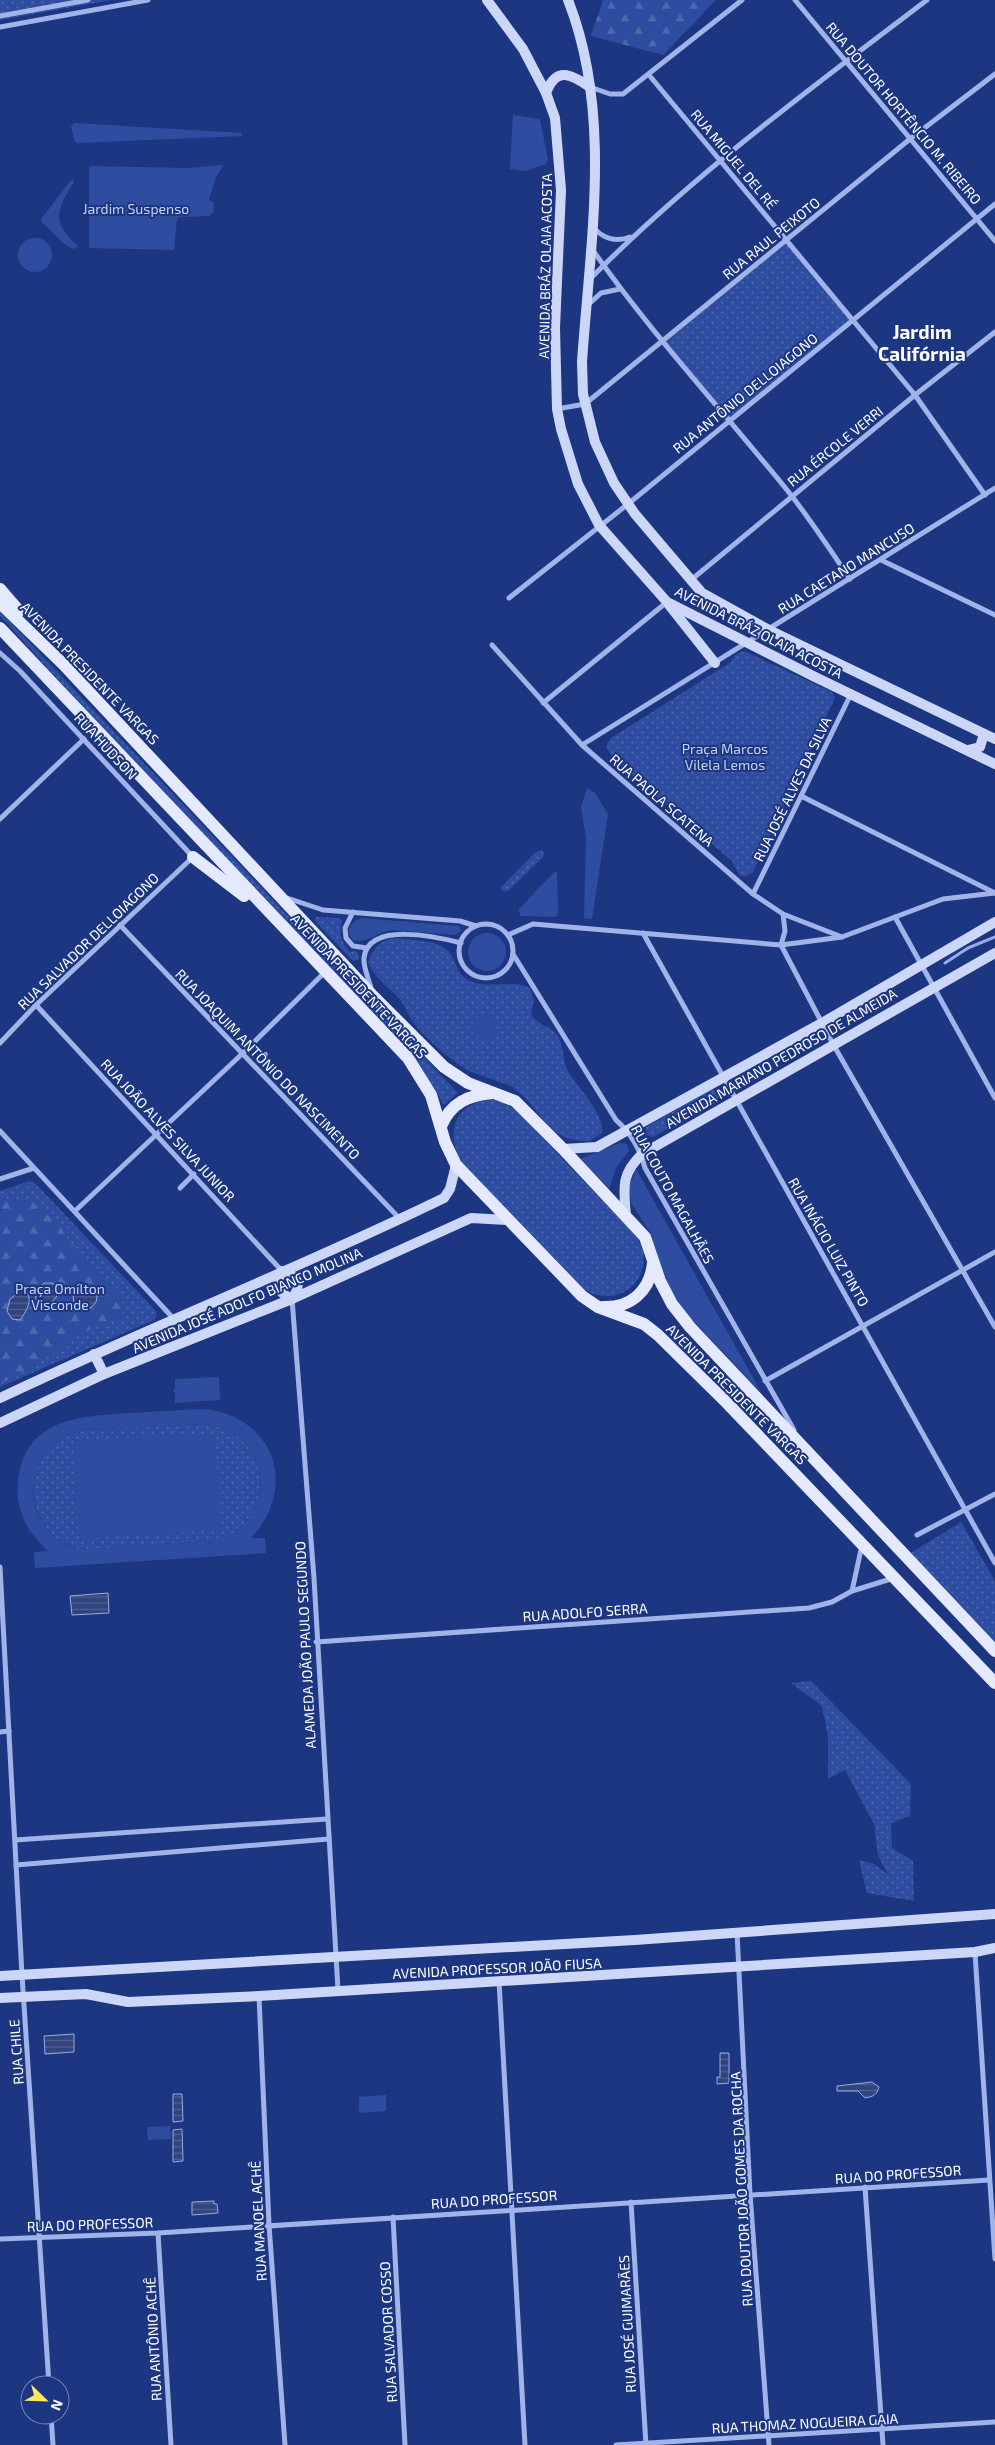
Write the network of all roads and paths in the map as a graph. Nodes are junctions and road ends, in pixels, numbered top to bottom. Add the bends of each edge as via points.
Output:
1 (88, 0) edge
2 (148, 0) edge
3 (487, 0) edge
4 (568, 0) edge
5 (742, 0) edge
6 (795, 0) edge
7 (927, 0) edge
8 (131, 2) edge
9 (0, 16) edge
10 (0, 27) edge
11 (845, 62) junction
12 (995, 74) edge
13 (649, 75) junction
14 (590, 87) junction
15 (546, 93) junction
16 (910, 139) junction
17 (722, 161) junction
18 (995, 204) edge
19 (978, 218) junction
20 (592, 226) junction
21 (632, 236) junction
22 (786, 240) junction
23 (995, 241) edge
24 (590, 246) junction
25 (604, 265) junction
26 (588, 281) junction
27 (620, 289) junction
28 (586, 314) junction
29 (853, 320) junction
30 (995, 332) edge
31 (662, 341) junction
32 (915, 395) junction
33 (585, 404) junction
34 (557, 409) junction
35 (729, 422) junction
36 (995, 489) edge
37 (985, 495) junction
38 (792, 496) junction
39 (628, 504) junction
40 (599, 525) junction
41 (881, 560) junction
42 (850, 579) junction
43 (691, 581) junction
44 (0, 589) edge
45 (509, 598) dead end
46 (667, 602) junction
47 (0, 603) edge
48 (995, 615) edge
49 (0, 628) edge
50 (769, 630) junction
51 (30, 634) junction
52 (748, 643) junction
53 (492, 645) dead end
54 (0, 653) edge
55 (715, 663) junction
56 (851, 694) junction
57 (543, 703) junction
58 (984, 734) junction
59 (84, 739) junction
60 (995, 739) edge
61 (582, 745) junction
62 (968, 750) junction
63 (995, 764) edge
64 (801, 796) junction
65 (0, 818) edge
66 (193, 857) junction
67 (995, 893) edge
68 (753, 894) junction
69 (279, 895) junction
70 (269, 912) junction
71 (354, 912) junction
72 (784, 914) junction
73 (895, 917) junction
74 (995, 922) edge
75 (120, 925) junction
76 (476, 926) junction
77 (642, 933) junction
78 (508, 935) junction
79 (842, 937) junction
80 (461, 943) junction
81 (781, 945) junction
82 (367, 948) junction
83 (995, 953) edge
84 (513, 954) junction
85 (920, 964) junction
86 (325, 972) junction
87 (933, 987) junction
88 (374, 996) junction
89 (36, 1005) junction
90 (822, 1023) junction
91 (0, 1043) edge
92 (833, 1044) junction
93 (243, 1053) junction
94 (722, 1077) junction
95 (495, 1092) junction
96 (995, 1098) edge
97 (735, 1100) junction
98 (441, 1126) junction
99 (628, 1130) junction
100 (0, 1131) edge
101 (156, 1133) junction
102 (563, 1149) junction
103 (642, 1154) junction
104 (456, 1165) junction
105 (34, 1168) junction
106 (194, 1174) junction
107 (0, 1179) edge
108 (180, 1188) dead end
109 (75, 1211) junction
110 (626, 1217) junction
111 (400, 1219) junction
112 (507, 1220) junction
113 (995, 1252) edge
114 (654, 1262) junction
115 (963, 1270) junction
116 (282, 1271) junction
117 (292, 1300) junction
118 (598, 1307) junction
119 (173, 1318) junction
120 (863, 1326) junction
121 (995, 1327) edge
122 (94, 1354) junction
123 (104, 1374) junction
124 (765, 1381) junction
125 (0, 1398) edge
126 (0, 1423) edge
127 (806, 1450) junction
128 (995, 1494) edge
129 (965, 1510) junction
130 (916, 1535) dead end
131 (862, 1544) junction
132 (995, 1563) edge
133 (0, 1567) edge
134 (895, 1578) junction
135 (852, 1591) junction
136 (316, 1642) junction
137 (995, 1651) edge
138 (995, 1683) edge
139 (9, 1731) junction
140 (0, 1732) edge
141 (328, 1820) junction
142 (329, 1839) junction
143 (14, 1840) junction
144 (16, 1865) junction
145 (995, 1914) edge
146 (737, 1932) junction
147 (995, 1948) edge
148 (974, 1952) junction
149 (336, 1956) junction
150 (740, 1968) junction
151 (22, 1975) junction
152 (0, 1976) edge
153 (499, 1981) junction
154 (338, 1990) junction
155 (259, 1996) junction
156 (24, 1997) junction
157 (0, 1998) edge
158 (989, 2180) junction
159 (865, 2188) junction
160 (750, 2194) junction
161 (631, 2202) junction
162 (512, 2209) junction
163 (393, 2217) junction
164 (269, 2225) junction
165 (158, 2233) junction
166 (39, 2237) junction
167 (0, 2239) edge
168 (995, 2259) edge
169 (48, 2375) edge
170 (995, 2422) edge
171 (52, 2425) edge
172 (882, 2429) junction
173 (768, 2436) junction
174 (646, 2444) edge
175 (53, 2445) edge
176 (171, 2445) edge
177 (285, 2445) edge
178 (405, 2445) edge
179 (526, 2445) edge
180 (616, 2445) edge
181 (769, 2445) edge
182 (883, 2445) edge

1 - 9 street
2 - 8 street
3 - 15 main road, AVENIDA BRÁZ OLAIA ACOSTA via 522,49
4 - 14 main road, AVENIDA BRÁZ OLAIA ACOSTA via 576,20
5 - 13 street
6 - 11 street, RUA DOUTOR HORTÊNCIO M. RIBEIRO
7 - 11 street
8 - 10 street
11 - 16 street, RUA DOUTOR HORTÊNCIO M. RIBEIRO
11 - 17 street
12 - 16 street, RUA RAUL PEIXOTO
13 - 14 street via 617,96
13 - 17 street, RUA MIGUEL DEL RÉ
14 - 15 main road via 574,76 560,76 550,82
14 - 20 main road, AVENIDA BRÁZ OLAIA ACOSTA via 596,149
15 - 34 main road, AVENIDA BRÁZ OLAIA ACOSTA via 555,118 560,166 555,328
16 - 19 street, RUA DOUTOR HORTÊNCIO M. RIBEIRO
16 - 22 street, RUA RAUL PEIXOTO
17 - 21 street
17 - 22 street, RUA MIGUEL DEL RÉ
18 - 19 street, RUA ANTÔNIO DELLOIAGONO
19 - 23 street, RUA DOUTOR HORTÊNCIO M. RIBEIRO
19 - 29 street, RUA ANTÔNIO DELLOIAGONO
20 - 21 street via 610,239
20 - 24 main road, AVENIDA BRÁZ OLAIA ACOSTA
21 - 25 street
22 - 29 street, RUA MIGUEL DEL RÉ
22 - 31 street, RUA RAUL PEIXOTO
24 - 25 street
24 - 26 main road, AVENIDA BRÁZ OLAIA ACOSTA
25 - 26 street
25 - 27 street
26 - 28 main road, AVENIDA BRÁZ OLAIA ACOSTA
27 - 28 street via 607,290 595,296
27 - 31 street
28 - 33 main road, AVENIDA BRÁZ OLAIA ACOSTA via 582,362
29 - 32 street, RUA MIGUEL DEL RÉ
29 - 35 street, RUA ANTÔNIO DELLOIAGONO
30 - 32 street, RUA ÉRCOLE VERRI
31 - 33 street, RUA RAUL PEIXOTO
31 - 35 street
32 - 37 street, RUA MIGUEL DEL RÉ
32 - 38 street, RUA ÉRCOLE VERRI
33 - 34 street, RUA RAUL PEIXOTO
33 - 39 main road, AVENIDA BRÁZ OLAIA ACOSTA via 595,442
34 - 40 main road, AVENIDA BRÁZ OLAIA ACOSTA via 578,484
35 - 38 street
35 - 39 street, RUA ANTÔNIO DELLOIAGONO
36 - 37 street, RUA CAETANO MANCUSO
37 - 41 street, RUA CAETANO MANCUSO
38 - 42 street
38 - 43 street, RUA ÉRCOLE VERRI
39 - 40 street, RUA ANTÔNIO DELLOIAGONO
39 - 43 main road, AVENIDA BRÁZ OLAIA ACOSTA
40 - 45 street, RUA ANTÔNIO DELLOIAGONO
40 - 46 main road, AVENIDA BRÁZ OLAIA ACOSTA
41 - 42 street, RUA CAETANO MANCUSO
41 - 48 street
42 - 50 street, RUA CAETANO MANCUSO
43 - 50 main road, AVENIDA BRÁZ OLAIA ACOSTA via 702,593
44 - 51 main road via 30,624
46 - 52 main road, AVENIDA BRÁZ OLAIA ACOSTA
46 - 55 main road
46 - 57 street
47 - 51 main road, AVENIDA PRESIDENTE VARGAS
49 - 70 main road, AVENIDA PRESIDENTE VARGAS
50 - 52 street, RUA CAETANO MANCUSO
50 - 58 main road, AVENIDA BRÁZ OLAIA ACOSTA
51 - 69 main road, AVENIDA PRESIDENTE VARGAS via 63,664
52 - 55 street, RUA CAETANO MANCUSO
52 - 56 main road, AVENIDA BRÁZ OLAIA ACOSTA
53 - 57 street, RUA PAOLA SCATENA
54 - 59 street, RUA HUDSON
55 - 61 street, RUA CAETANO MANCUSO
56 - 62 main road, AVENIDA BRÁZ OLAIA ACOSTA
56 - 64 street, RUA JOSÉ ALVES DA SILVA
57 - 61 street, RUA PAOLA SCATENA
58 - 60 main road, AVENIDA BRÁZ OLAIA ACOSTA
58 - 62 main road via 980,747
59 - 65 street
59 - 66 street, RUA HUDSON
61 - 68 street, RUA PAOLA SCATENA
62 - 63 main road, AVENIDA BRÁZ OLAIA ACOSTA
64 - 67 street
64 - 68 street, RUA JOSÉ ALVES DA SILVA
66 - 70 main road
66 - 75 street, RUA SALVADOR DELLOIAGONO
67 - 73 street via 943,899
68 - 72 street, RUA PAOLA SCATENA
69 - 71 street via 306,906
69 - 88 main road, AVENIDA PRESIDENTE VARGAS
70 - 86 main road, AVENIDA PRESIDENTE VARGAS
71 - 76 street via 460,921
71 - 82 street via 345,928 346,938 353,946
72 - 79 street, RUA PAOLA SCATENA
72 - 81 street via 785,931
73 - 79 street
73 - 85 street
74 - 85 main road, AVENIDA MARIANO PEDROSO DE ALMEIDA
75 - 89 street, RUA SALVADOR DELLOIAGONO
75 - 93 street, RUA JOAQUIM ANTÔNIO DO NASCIMENTO
76 - 78 street via 495,925
76 - 80 street
77 - 78 street via 533,924
77 - 81 street
77 - 94 street, RUA INÁCIO LUIZ PINTO
78 - 84 street
79 - 81 street
80 - 82 street via 390,934
80 - 84 street via 460,952 466,968 481,977 490,978 505,970
81 - 90 street
82 - 88 street via 364,959
83 - 87 main road, AVENIDA MARIANO PEDROSO DE ALMEIDA
84 - 99 street, RUA COUTO MAGALHÃES via 616,1120
85 - 87 street
85 - 90 main road, AVENIDA MARIANO PEDROSO DE ALMEIDA
86 - 93 street
86 - 98 main road, AVENIDA PRESIDENTE VARGAS via 408,1058 432,1095
87 - 92 main road, AVENIDA MARIANO PEDROSO DE ALMEIDA
87 - 96 street
88 - 95 main road, AVENIDA PRESIDENTE VARGAS via 444,1067 468,1083
89 - 91 street, RUA SALVADOR DELLOIAGONO
89 - 101 street, RUA JOÃO ALVES SILVA JUNIOR
90 - 92 street
90 - 94 main road, AVENIDA MARIANO PEDROSO DE ALMEIDA
92 - 97 main road, AVENIDA MARIANO PEDROSO DE ALMEIDA
92 - 115 street
93 - 101 street
93 - 111 street, RUA JOAQUIM ANTÔNIO DO NASCIMENTO
94 - 97 street, RUA INÁCIO LUIZ PINTO
94 - 99 main road, AVENIDA MARIANO PEDROSO DE ALMEIDA
95 - 98 main road via 462,1100 449,1111
95 - 102 main road, AVENIDA PRESIDENTE VARGAS via 521,1106
97 - 103 main road, AVENIDA MARIANO PEDROSO DE ALMEIDA
97 - 120 street, RUA INÁCIO LUIZ PINTO
98 - 104 main road, AVENIDA PRESIDENTE VARGAS
99 - 102 main road, AVENIDA MARIANO PEDROSO DE ALMEIDA via 597,1147
99 - 103 street, RUA COUTO MAGALHÃES
100 - 105 street
101 - 106 street, RUA JOÃO ALVES SILVA JUNIOR
101 - 109 street
102 - 110 main road, AVENIDA PRESIDENTE VARGAS
103 - 110 main road, AVENIDA MARIANO PEDROSO DE ALMEIDA via 626,1173
103 - 124 street, RUA COUTO MAGALHÃES via 645,1168
104 - 111 main road, AVENIDA JOSÉ ADOLFO BIANCO MOLINA via 450,1189 444,1198
104 - 112 main road, AVENIDA PRESIDENTE VARGAS
105 - 107 street
105 - 109 street
106 - 108 street
106 - 116 street, RUA JOÃO ALVES SILVA JUNIOR
109 - 119 street
110 - 114 main road, AVENIDA PRESIDENTE VARGAS via 645,1237
111 - 116 main road, AVENIDA JOSÉ ADOLFO BIANCO MOLINA
112 - 117 main road, AVENIDA JOSÉ ADOLFO BIANCO MOLINA via 471,1218
112 - 118 main road, AVENIDA PRESIDENTE VARGAS via 577,1293
113 - 115 street
114 - 118 main road via 649,1282 635,1298 617,1306
114 - 127 main road, AVENIDA PRESIDENTE VARGAS via 672,1304 690,1327
115 - 120 street
115 - 121 street
116 - 117 main road via 277,1281 278,1289
116 - 117 main road via 298,1281
116 - 119 main road, AVENIDA JOSÉ ADOLFO BIANCO MOLINA
117 - 123 main road, AVENIDA JOSÉ ADOLFO BIANCO MOLINA
117 - 136 street, ALAMEDA JOÃO PAULO SEGUNDO
118 - 131 main road, AVENIDA PRESIDENTE VARGAS via 644,1324 658,1335
119 - 122 main road, AVENIDA JOSÉ ADOLFO BIANCO MOLINA
120 - 124 street
120 - 129 street, RUA INÁCIO LUIZ PINTO
122 - 123 main road
122 - 125 main road, AVENIDA JOSÉ ADOLFO BIANCO MOLINA
123 - 126 main road, AVENIDA JOSÉ ADOLFO BIANCO MOLINA
124 - 127 street, RUA COUTO MAGALHÃES
127 - 137 main road, AVENIDA PRESIDENTE VARGAS
128 - 129 street
129 - 130 street
129 - 132 street, RUA INÁCIO LUIZ PINTO
131 - 134 main road, AVENIDA PRESIDENTE VARGAS
131 - 135 street
133 - 139 street, RUA CHILE
134 - 135 street, RUA ADOLFO SERRA
134 - 138 main road, AVENIDA PRESIDENTE VARGAS
135 - 136 street, RUA ADOLFO SERRA via 832,1602 809,1608
136 - 141 street, ALAMEDA JOÃO PAULO SEGUNDO
139 - 140 street
139 - 143 street, RUA CHILE
141 - 142 street, ALAMEDA JOÃO PAULO SEGUNDO
141 - 143 street
142 - 144 street
142 - 149 street, ALAMEDA JOÃO PAULO SEGUNDO
143 - 144 street, RUA CHILE
144 - 151 street, RUA CHILE
145 - 146 main road, AVENIDA PROFESSOR JOÃO FIUSA
146 - 149 main road, AVENIDA PROFESSOR JOÃO FIUSA
146 - 150 street, RUA DOUTOR JOÃO GOMES DA ROCHA
147 - 148 main road, AVENIDA PROFESSOR JOÃO FIUSA
148 - 150 main road, AVENIDA PROFESSOR JOÃO FIUSA
148 - 158 street
149 - 151 main road, AVENIDA PROFESSOR JOÃO FIUSA
149 - 154 street, ALAMEDA JOÃO PAULO SEGUNDO
150 - 153 main road, AVENIDA PROFESSOR JOÃO FIUSA
150 - 160 street, RUA DOUTOR JOÃO GOMES DA ROCHA
151 - 152 main road, AVENIDA PROFESSOR JOÃO FIUSA
151 - 156 street, RUA CHILE
153 - 154 main road, AVENIDA PROFESSOR JOÃO FIUSA
153 - 162 street
154 - 155 main road, AVENIDA PROFESSOR JOÃO FIUSA
155 - 156 main road, AVENIDA PROFESSOR JOÃO FIUSA via 128,2002 86,1994
155 - 164 street, RUA MANOEL ACHÊ
156 - 157 main road, AVENIDA PROFESSOR JOÃO FIUSA
156 - 166 street, RUA CHILE
158 - 159 street, RUA DO PROFESSOR
158 - 168 street
159 - 160 street, RUA DO PROFESSOR
159 - 172 street
160 - 161 street, RUA DO PROFESSOR
160 - 173 street, RUA DOUTOR JOÃO GOMES DA ROCHA
161 - 162 street, RUA DO PROFESSOR
161 - 174 street, RUA JOSÉ GUIMARÃES
162 - 163 street, RUA DO PROFESSOR
162 - 179 street
163 - 164 street, RUA DO PROFESSOR
163 - 178 street, RUA SALVADOR COSSO
164 - 165 street, RUA DO PROFESSOR
164 - 177 street, RUA MANOEL ACHÊ
165 - 166 street, RUA DO PROFESSOR
165 - 176 street, RUA ANTÔNIO ACHÊ
166 - 167 street, RUA DO PROFESSOR
166 - 169 street, RUA CHILE
170 - 172 street, RUA THOMAZ NOGUEIRA GAIA
171 - 175 street
172 - 173 street, RUA THOMAZ NOGUEIRA GAIA
172 - 182 street
173 - 174 street, RUA THOMAZ NOGUEIRA GAIA
173 - 181 street, RUA DOUTOR JOÃO GOMES DA ROCHA
174 - 180 street, RUA THOMAZ NOGUEIRA GAIA

